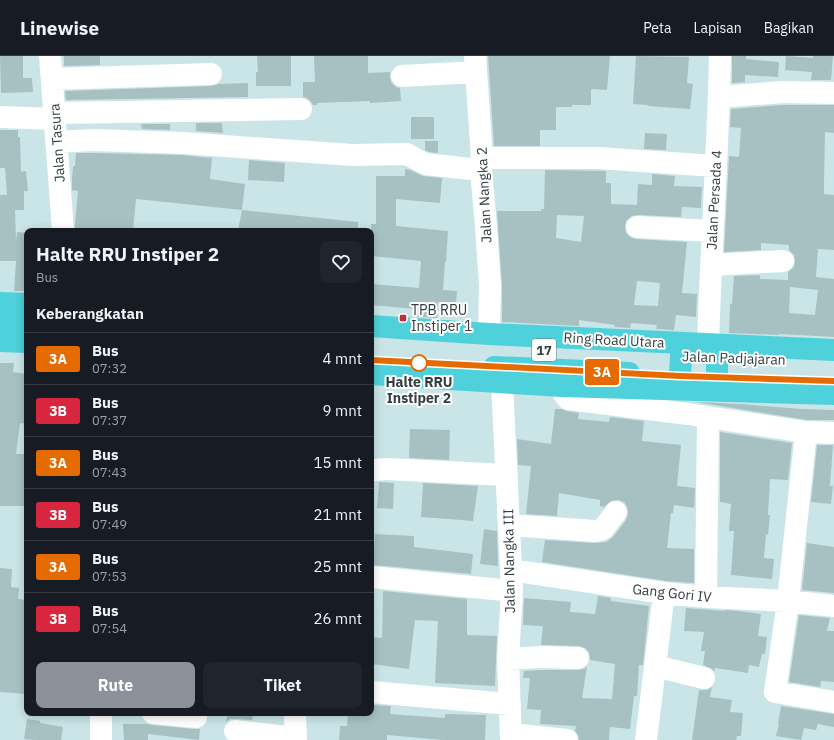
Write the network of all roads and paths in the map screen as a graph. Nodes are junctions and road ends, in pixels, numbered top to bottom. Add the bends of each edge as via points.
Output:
1 (50, 56) edge
2 (720, 56) edge
3 (475, 64) edge
4 (211, 74) dead end
5 (402, 76) dead end
6 (52, 79) junction
7 (834, 93) edge
8 (719, 97) junction
9 (301, 109) dead end
10 (55, 116) junction
11 (0, 117) edge
12 (57, 142) junction
13 (482, 164) junction
14 (715, 166) junction
15 (637, 227) dead end
16 (63, 228) edge
17 (712, 231) junction
18 (783, 261) dead end
19 (711, 265) junction
20 (0, 303) edge
21 (24, 304) edge
22 (0, 324) edge
23 (24, 325) edge
24 (374, 326) edge
25 (488, 334) junction
26 (0, 341) edge
27 (24, 342) edge
28 (374, 342) edge
29 (834, 350) edge
30 (0, 354) edge
31 (24, 355) edge
32 (714, 360) junction
33 (834, 362) edge
34 (680, 366) junction
35 (375, 367) edge
36 (834, 380) edge
37 (502, 382) junction
38 (562, 386) junction
39 (834, 394) edge
40 (708, 417) junction
41 (806, 432) junction
42 (834, 434) edge
43 (375, 470) dead end
44 (507, 475) junction
45 (616, 512) dead end
46 (509, 525) junction
47 (374, 577) edge
48 (511, 580) junction
49 (664, 593) junction
50 (706, 597) junction
51 (788, 601) junction
52 (834, 606) edge
53 (578, 658) dead end
54 (508, 659) junction
55 (655, 666) junction
56 (704, 678) dead end
57 (374, 692) edge
58 (834, 702) edge
59 (510, 704) junction
60 (101, 716) edge
61 (185, 716) edge
62 (295, 716) edge
63 (196, 717) dead end
64 (235, 731) dead end
65 (511, 737) edge
66 (296, 739) edge
67 (101, 740) edge
68 (567, 740) edge
69 (646, 740) edge

1 - 6 street, Jalan Tasura
2 - 8 street, Jalan Persada 4
3 - 5 street
3 - 13 street, Jalan Nangka 2
4 - 6 street
6 - 10 street, Jalan Tasura
7 - 8 street via 783,92
8 - 14 street, Jalan Persada 4
9 - 10 street
10 - 11 street
10 - 12 street, Jalan Tasura
12 - 13 street via 93,140 222,145 352,155 407,154 425,164
12 - 16 street, Jalan Tasura
13 - 14 street via 598,158
13 - 25 street, Jalan Nangka 2 via 490,286
14 - 17 street, Jalan Persada 4
15 - 17 street
17 - 19 street, Jalan Persada 4
18 - 19 street
19 - 32 street, Jalan Persada 4
20 - 21 highway
22 - 23 highway
24 - 25 highway, Ring Road Utara
25 - 32 highway, Ring Road Utara
26 - 27 highway
28 - 34 highway, Jalan Padjajaran / 17
29 - 32 highway, Ring Road Utara
30 - 31 highway
32 - 33 highway, Jalan Padjajaran / 17
32 - 34 highway, Jalan Padjajaran / 17
32 - 36 highway, Jalan Padjajaran / 17
34 - 35 highway, Jalan Padjajaran / 17
35 - 37 highway
37 - 38 highway
37 - 44 street, Jalan Nangka III
38 - 39 highway
38 - 40 street via 568,399
40 - 41 street
40 - 50 street
41 - 42 street
41 - 51 street
43 - 44 street
44 - 46 street, Jalan Nangka III
45 - 46 street via 599,530
46 - 48 street, Jalan Nangka III
47 - 48 street, Gang Gori IV
48 - 49 street, Gang Gori IV
48 - 54 street, Jalan Nangka III
49 - 50 street, Gang Gori IV
49 - 55 street
50 - 51 street, Gang Gori IV
51 - 52 street, Gang Gori IV
51 - 58 street via 774,692
53 - 54 street
54 - 59 street, Jalan Nangka III
55 - 56 street
55 - 69 street
57 - 59 street
59 - 65 street, Jalan Nangka III
60 - 67 street
61 - 63 street
62 - 66 street
64 - 66 street
65 - 68 street

